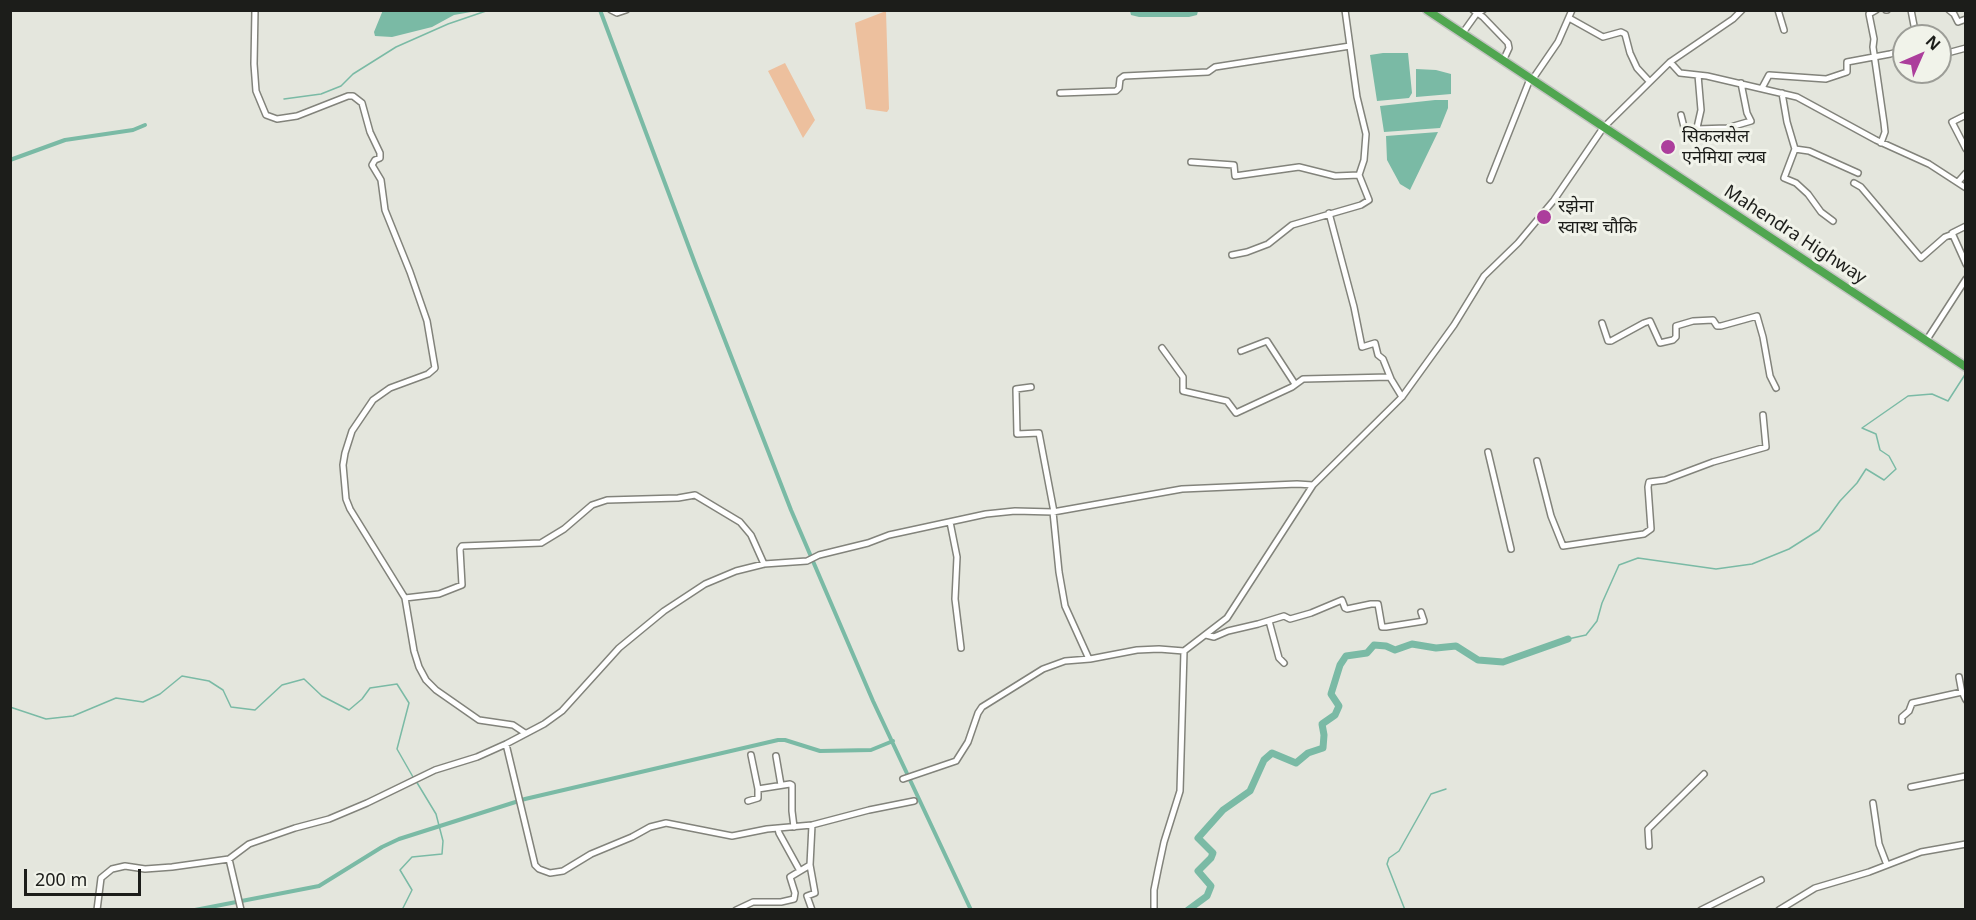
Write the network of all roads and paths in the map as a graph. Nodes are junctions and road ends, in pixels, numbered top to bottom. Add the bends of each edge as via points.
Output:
1 (255, 10) edge
2 (611, 10) edge
3 (626, 10) edge
4 (1345, 10) edge
5 (1427, 10) edge
6 (1572, 10) edge
7 (1742, 10) edge
8 (1778, 10) edge
9 (1876, 10) edge
10 (1949, 10) edge
11 (1477, 11) edge
12 (1569, 18) junction
13 (1965, 20) edge
14 (1784, 30) dead end
15 (1462, 34) junction
16 (1350, 46) junction
17 (1892, 53) edge
18 (1874, 56) junction
19 (1503, 61) junction
20 (1670, 62) junction
21 (1698, 75) junction
22 (1531, 80) junction
23 (1649, 81) junction
24 (1741, 83) junction
25 (1762, 88) junction
26 (1060, 93) dead end
27 (1782, 93) junction
28 (1681, 115) dead end
29 (1965, 115) edge
30 (1603, 128) junction
31 (1697, 129) junction
32 (1881, 143) junction
33 (1795, 149) junction
34 (1965, 149) edge
35 (1191, 162) dead end
36 (1858, 173) dead end
37 (1965, 173) edge
38 (1359, 175) junction
39 (1490, 180) dead end
40 (1958, 182) junction
41 (1854, 183) dead end
42 (1965, 188) edge
43 (1329, 213) junction
44 (1833, 221) dead end
45 (1965, 226) edge
46 (1953, 234) junction
47 (1232, 255) dead end
48 (1965, 264) edge
49 (1965, 279) edge
50 (1602, 323) dead end
51 (1926, 341) junction
52 (1162, 348) dead end
53 (1241, 351) dead end
54 (1965, 367) edge
55 (1390, 377) junction
56 (1295, 384) junction
57 (1031, 387) dead end
58 (1776, 388) dead end
59 (1402, 397) junction
60 (1762, 415) dead end
61 (1488, 452) dead end
62 (1537, 461) dead end
63 (1313, 486) junction
64 (1053, 512) junction
65 (950, 522) junction
66 (1511, 549) dead end
67 (764, 564) junction
68 (405, 598) junction
69 (1421, 612) dead end
70 (1269, 621) junction
71 (1206, 635) junction
72 (961, 648) dead end
73 (1184, 651) junction
74 (1089, 659) junction
75 (1284, 663) dead end
76 (1959, 677) dead end
77 (1962, 693) junction
78 (1965, 700) edge
79 (1902, 721) dead end
80 (525, 734) junction
81 (506, 744) junction
82 (751, 755) dead end
83 (776, 756) dead end
84 (1704, 774) dead end
85 (1965, 776) edge
86 (904, 779) dead end
87 (781, 785) junction
88 (1911, 787) dead end
89 (758, 789) junction
90 (748, 801) dead end
91 (914, 801) dead end
92 (1873, 803) dead end
93 (812, 825) junction
94 (794, 827) junction
95 (778, 829) junction
96 (1965, 844) edge
97 (1649, 846) dead end
98 (229, 859) junction
99 (1887, 865) junction
100 (810, 866) junction
101 (800, 872) junction
102 (1761, 880) dead end
103 (241, 908) edge
104 (97, 909) edge
105 (736, 909) edge
106 (812, 909) edge
107 (1154, 909) edge
108 (1701, 909) edge
109 (1779, 909) edge

1 - 68 street via 256,91 266,115 277,119 297,116 353,96 362,103 380,156 372,165 381,180 390,227 423,310 435,368 373,400 347,445 343,465 350,509
2 - 3 street
4 - 16 street
5 - 15 highway, Mahendra Highway
6 - 12 street
7 - 20 street
8 - 14 street
9 - 18 street via 1869,14
10 - 13 street via 1958,22
11 - 15 street
11 - 19 street via 1508,43
12 - 22 street via 1558,42
12 - 23 street via 1603,37 1625,33 1637,68
15 - 19 highway, Mahendra Highway
16 - 26 street via 1208,72 1124,76 1116,91
16 - 38 street via 1366,134
17 - 18 street
18 - 25 street via 1847,62 1846,72 1826,79 1769,75
18 - 32 street via 1885,132
19 - 22 highway, Mahendra Highway
20 - 21 street via 1680,73
20 - 23 street
21 - 24 street
21 - 31 street via 1701,111
22 - 30 highway, Mahendra Highway
22 - 39 street
23 - 30 street
24 - 25 street
24 - 31 street via 1751,121 1726,128
25 - 27 street
27 - 32 street via 1797,97
27 - 33 street
28 - 31 street via 1684,127 1691,133
29 - 34 street via 1952,122
30 - 51 highway, Mahendra Highway
30 - 59 street via 1554,200 1484,276
32 - 40 street
33 - 36 street via 1809,151
33 - 44 street via 1784,178 1796,183
35 - 38 street via 1234,165 1235,176 1299,167 1335,176
37 - 40 street
38 - 43 street via 1369,200
40 - 42 street
41 - 46 street via 1921,258
43 - 47 street via 1292,225 1268,244
43 - 55 street via 1362,347 1375,343
45 - 46 street
46 - 48 street
49 - 51 street
50 - 58 street via 1608,341 1650,321 1660,343 1676,337 1676,326 1693,321 1713,320 1721,326 1756,316
51 - 54 highway, Mahendra Highway
52 - 56 street via 1182,377 1183,392 1227,401 1236,414
53 - 56 street via 1267,341
55 - 56 street via 1303,379
55 - 59 street
57 - 64 street via 1016,389 1017,435 1039,434
59 - 63 street
60 - 62 street via 1766,447 1650,482 1651,529 1644,534 1563,546
61 - 66 street
63 - 64 street via 1182,489
63 - 71 street via 1227,618
64 - 65 street via 1005,512
64 - 74 street via 1065,606
65 - 67 street via 889,535 807,561
65 - 72 street via 957,557 955,599
67 - 68 street via 740,522 699,496 621,498 592,506 540,543 462,546 462,585 439,594
67 - 80 street via 722,576 687,594 619,648 562,711
68 - 80 street via 414,651 426,680 479,720 513,725
69 - 70 street via 1424,621 1383,627 1378,604 1347,609 1342,600 1290,619 1284,616
70 - 71 street via 1227,630 1214,637
70 - 75 street via 1279,658
71 - 73 street
73 - 74 street via 1137,650
73 - 107 street via 1180,791 1164,842
74 - 86 street via 1065,661 1043,669 982,707 956,761
76 - 77 street
77 - 78 street
77 - 79 street via 1912,703
80 - 81 street
81 - 95 street via 535,865 550,873 563,871 591,854 666,823 732,836
81 - 98 street via 435,770 329,819 249,844
82 - 89 street
83 - 87 street
84 - 97 street via 1648,830
85 - 88 street
87 - 89 street
87 - 94 street via 792,785
89 - 90 street via 758,798
91 - 93 street
92 - 99 street via 1879,844
93 - 94 street
93 - 100 street
94 - 95 street
95 - 101 street
96 - 99 street via 1921,852
98 - 103 street
98 - 104 street via 112,870 101,878
99 - 109 street via 1815,888
100 - 101 street
100 - 106 street via 815,893 807,896
101 - 105 street via 790,878 794,899 753,902
102 - 108 street

